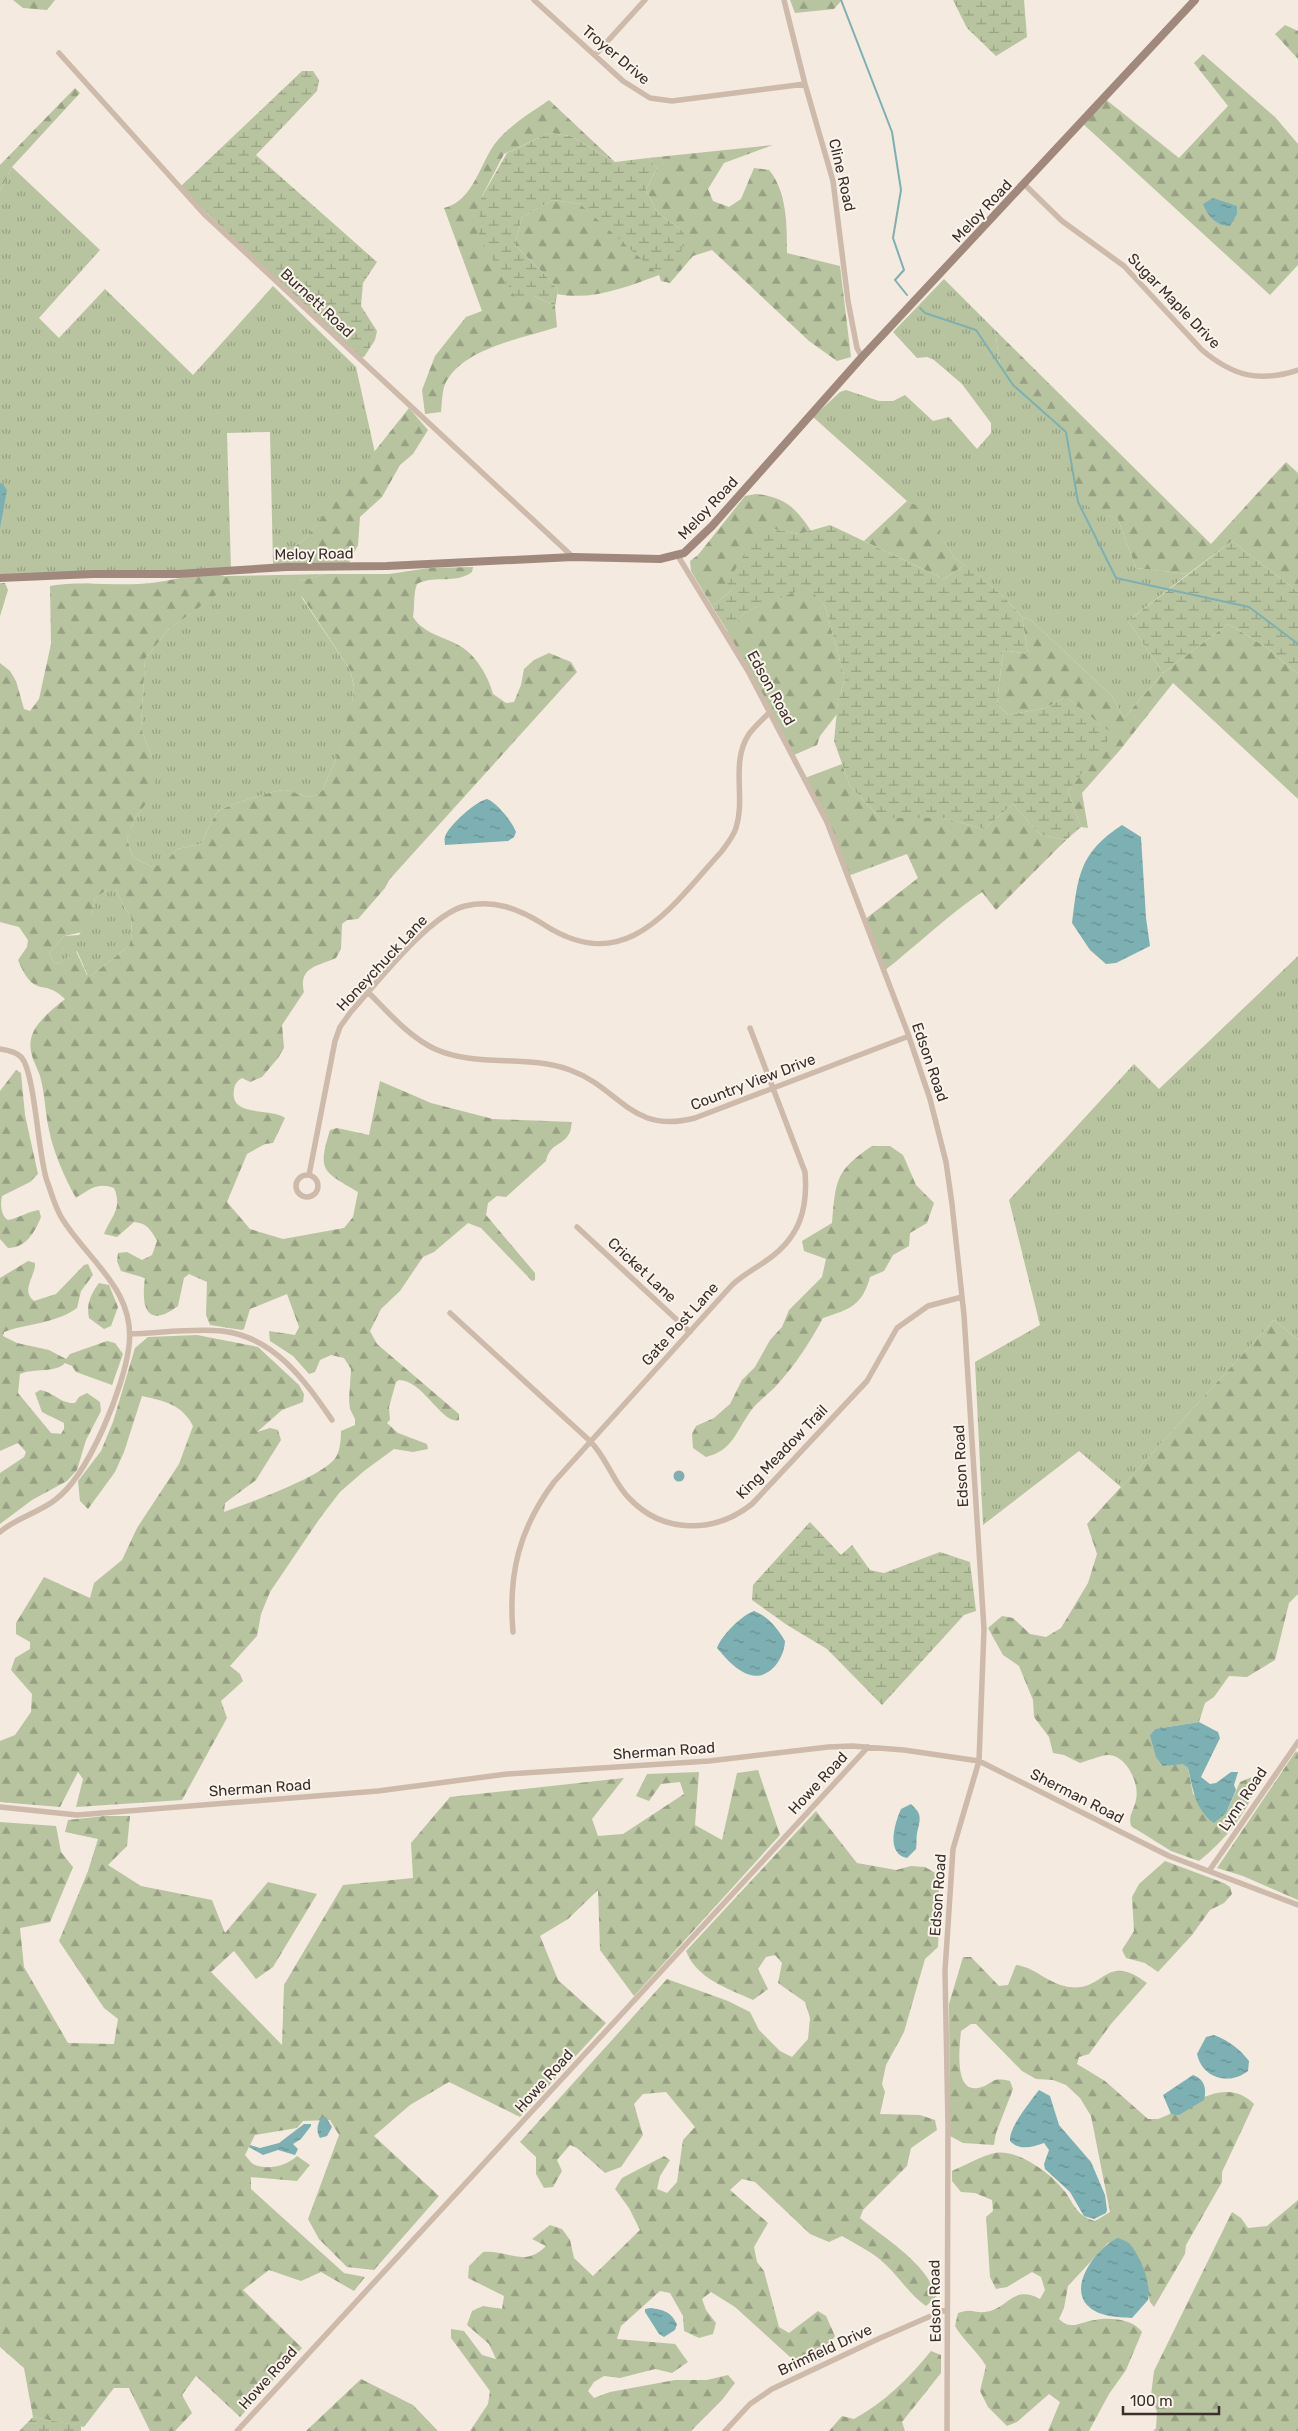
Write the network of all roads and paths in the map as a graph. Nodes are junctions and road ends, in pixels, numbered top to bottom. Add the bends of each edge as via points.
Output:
1 (645, 0) edge
2 (784, 0) edge
3 (1195, 0) edge
4 (537, 2) edge
5 (59, 53) dead end
6 (595, 55) junction
7 (805, 84) junction
8 (1024, 185) junction
9 (862, 357) junction
10 (1298, 370) edge
11 (678, 556) junction
12 (573, 557) junction
13 (0, 578) edge
14 (770, 712) junction
15 (368, 992) junction
16 (750, 1028) dead end
17 (909, 1036) junction
18 (0, 1049) edge
19 (773, 1088) junction
20 (309, 1175) junction
21 (577, 1227) dead end
22 (962, 1297) junction
23 (450, 1313) dead end
24 (690, 1332) junction
25 (130, 1334) junction
26 (332, 1420) dead end
27 (590, 1441) junction
28 (0, 1532) edge
29 (514, 1632) dead end
30 (1298, 1742) edge
31 (868, 1747) junction
32 (979, 1761) junction
33 (0, 1807) edge
34 (1209, 1871) junction
35 (1298, 1905) edge
36 (947, 2309) junction
37 (237, 2431) edge
38 (725, 2431) edge
39 (947, 2431) edge

1 - 6 street
2 - 7 street, Cline Road
3 - 8 street, Meloy Road
4 - 6 street, Troyer Drive
5 - 12 street, Burnett Road via 209,220
6 - 7 street, Troyer Drive via 635,90 665,101
7 - 9 street, Cline Road via 833,181 848,301 857,348
8 - 9 street, Meloy Road
8 - 10 street, Sugar Maple Drive via 1062,221 1124,266 1214,360 1232,370 1262,377
9 - 11 street, Meloy Road via 712,526
11 - 12 street, Meloy Road via 660,559
11 - 14 street, Edson Road
12 - 13 street, Meloy Road via 178,574
14 - 15 street, Honeychuck Lane via 749,735 742,750 736,828 729,841 651,927 623,940 591,944 564,936 511,907 496,904 463,906 425,930
14 - 17 street, Edson Road via 827,822
15 - 19 street, Country View Drive via 411,1033 436,1049 458,1056 562,1067 587,1078 632,1112 648,1119 690,1120
15 - 20 street, Honeychuck Lane via 340,1027 335,1041
16 - 19 street, Gate Post Lane
17 - 19 street, Country View Drive
17 - 22 street, Edson Road via 930,1098 946,1162
18 - 25 street via 20,1055 24,1061 44,1174 56,1208 72,1233 110,1277 127,1316
19 - 24 street, Gate Post Lane via 805,1172 807,1194 804,1212 785,1244 741,1276
20 - 20 street, Honeychuck Lane via 302,1176 296,1184 298,1194 305,1197 315,1194 318,1186 316,1179
21 - 24 street, Cricket Lane
22 - 27 street, King Meadow Trail via 928,1306 902,1324 867,1381 752,1504 726,1521 685,1527 672,1525 646,1513 628,1497 610,1466
22 - 32 street, Edson Road via 984,1629
23 - 27 street, King Meadow Trail
24 - 27 street, Gate Post Lane
25 - 26 street via 222,1331 253,1340 292,1367
25 - 28 street via 118,1386 99,1437 80,1474 54,1501
27 - 29 street, Gate Post Lane via 554,1482 530,1518 513,1572
30 - 34 street, Lynn Road
31 - 32 street, Sherman Road
31 - 33 street, Sherman Road via 828,1747 709,1761 507,1774 378,1791 77,1815
31 - 37 street, Howe Road
32 - 34 street, Sherman Road via 1169,1856
32 - 36 street, Edson Road via 953,1849 950,1874 945,1971
34 - 35 street, Sherman Road
36 - 38 street, Brimfield Drive via 772,2389 750,2404
36 - 39 street, Edson Road

